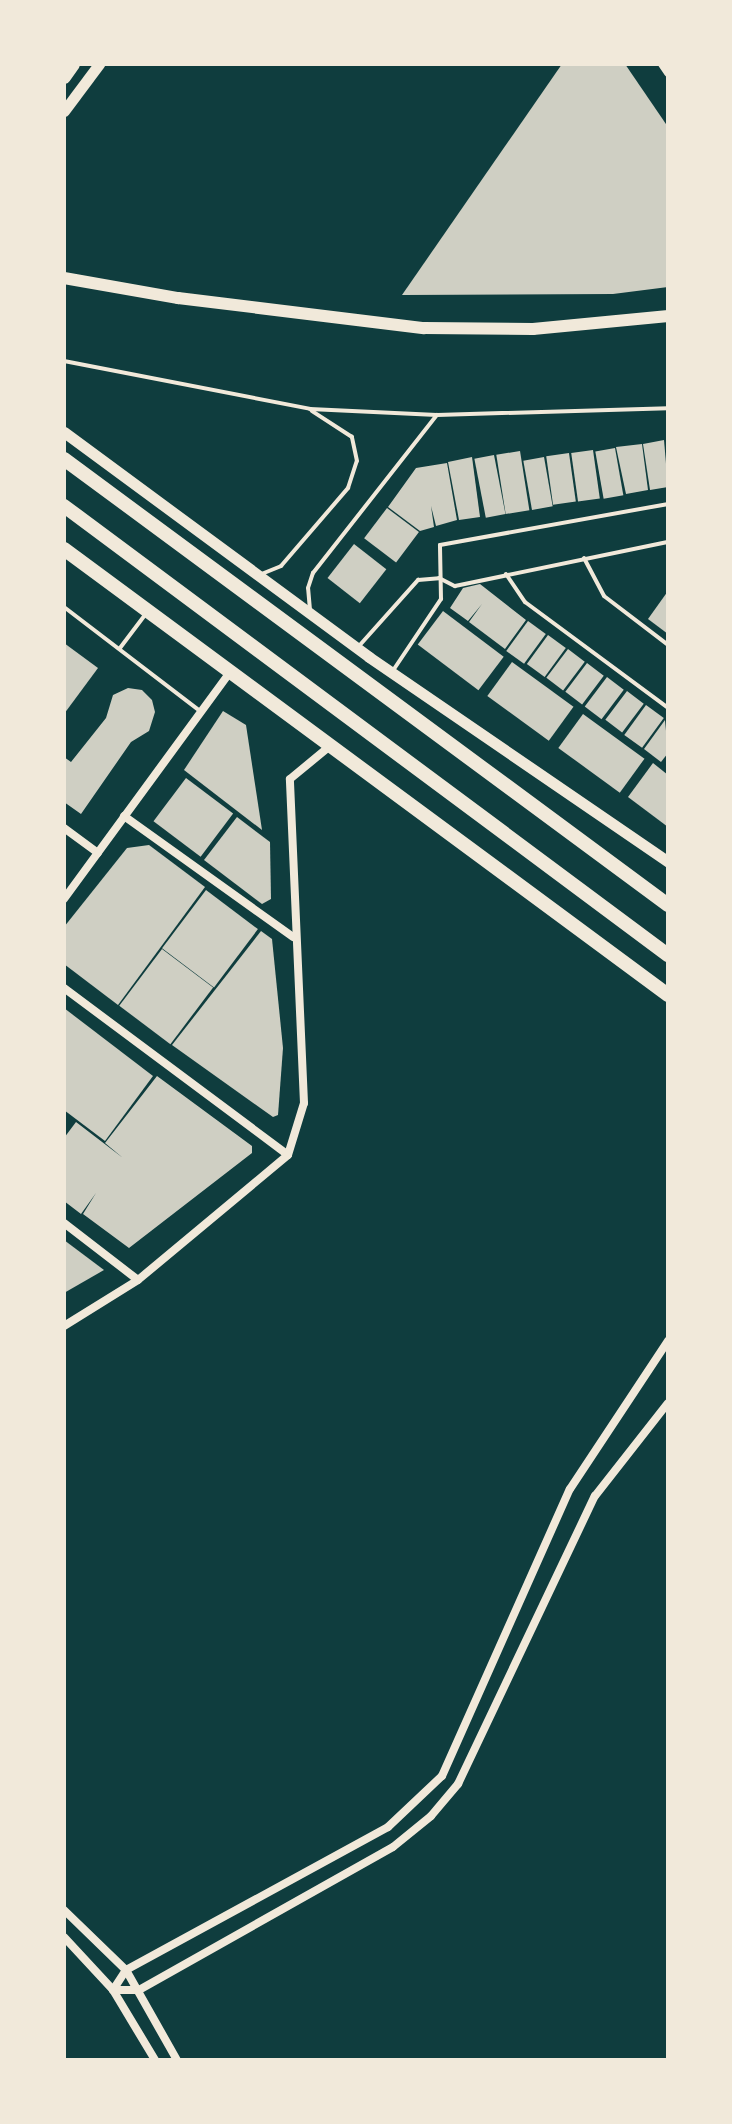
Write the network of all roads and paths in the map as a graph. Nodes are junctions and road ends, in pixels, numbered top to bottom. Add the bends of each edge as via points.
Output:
1 (73, 64) edge
2 (99, 64) edge
3 (662, 64) edge
4 (668, 73) edge
5 (64, 77) edge
6 (64, 111) edge
7 (64, 278) edge
8 (668, 316) edge
9 (64, 361) edge
10 (668, 408) edge
11 (310, 409) junction
12 (437, 415) junction
13 (64, 432) edge
14 (64, 459) edge
15 (668, 504) edge
16 (64, 506) edge
17 (668, 542) edge
18 (64, 549) edge
19 (584, 558) junction
20 (506, 574) junction
21 (259, 575) junction
22 (439, 578) junction
23 (64, 607) edge
24 (148, 611) junction
25 (310, 612) junction
26 (668, 645) edge
27 (120, 648) junction
28 (357, 648) junction
29 (230, 672) junction
30 (392, 672) junction
31 (668, 708) edge
32 (200, 711) junction
33 (330, 746) junction
34 (124, 816) junction
35 (64, 828) edge
36 (98, 853) junction
37 (668, 862) edge
38 (64, 899) edge
39 (668, 905) edge
40 (293, 937) junction
41 (668, 955) edge
42 (64, 988) edge
43 (668, 995) edge
44 (288, 1155) junction
45 (64, 1223) edge
46 (138, 1280) junction
47 (64, 1326) edge
48 (668, 1341) edge
49 (668, 1403) edge
50 (64, 1910) edge
51 (64, 1937) edge
52 (126, 1970) junction
53 (113, 1990) junction
54 (139, 1990) junction
55 (155, 2060) edge
56 (177, 2060) edge

1 - 5 main road
2 - 6 street
3 - 4 street
7 - 8 main road via 208,303 424,328 533,329
9 - 11 lane
10 - 12 lane
11 - 12 lane
11 - 21 lane via 352,437 357,461 348,488 281,566
12 - 25 lane via 313,573
13 - 21 street
14 - 39 main road
15 - 22 lane via 440,545
16 - 41 main road
17 - 19 lane
18 - 24 main road
19 - 20 lane
19 - 26 lane via 604,596
20 - 22 lane via 455,586
20 - 31 lane via 525,602
21 - 25 street
22 - 28 lane via 418,580
22 - 30 lane via 441,599
23 - 27 lane
24 - 27 lane
24 - 29 main road
25 - 28 street
27 - 32 lane
28 - 30 street
29 - 32 street
29 - 33 main road
30 - 37 street
32 - 34 street
33 - 40 street via 290,779
33 - 43 main road
34 - 36 street
34 - 40 street
35 - 36 street
36 - 38 street
40 - 44 street via 304,1103
42 - 44 street
44 - 46 street
45 - 46 street
46 - 47 street
48 - 52 street via 570,1489 442,1776 388,1827
49 - 54 street via 595,1496 458,1784 431,1816 393,1847
50 - 52 street
51 - 53 street
52 - 53 street
52 - 54 street
53 - 54 street
53 - 55 street
54 - 56 street

